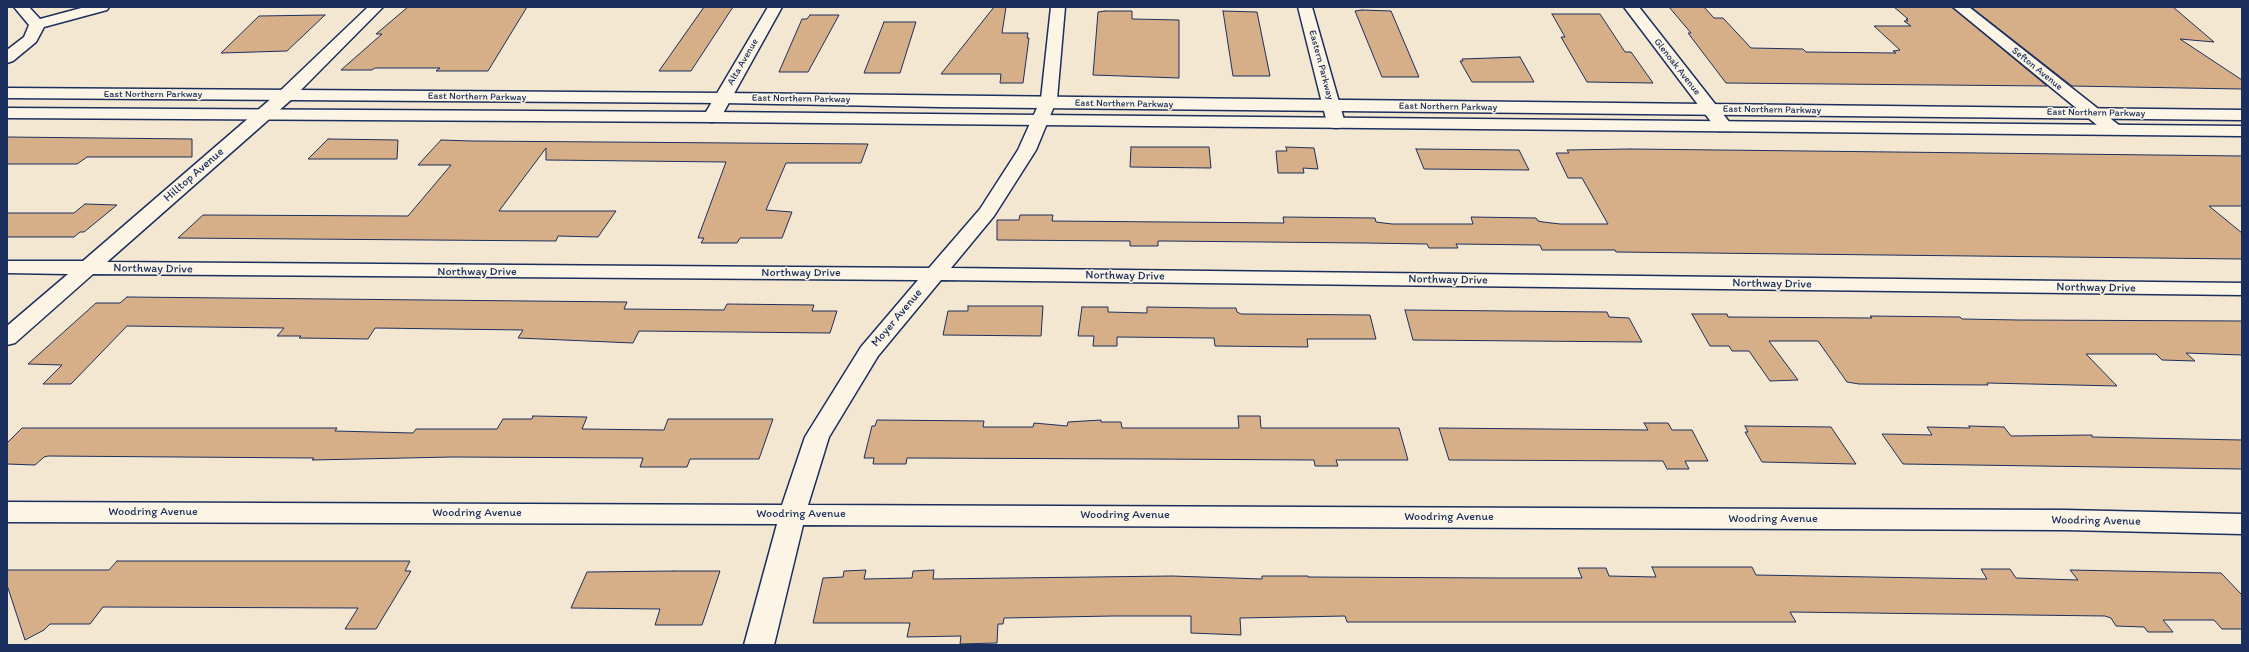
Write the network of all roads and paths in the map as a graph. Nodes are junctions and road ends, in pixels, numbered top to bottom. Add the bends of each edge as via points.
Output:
1 (21, 7) edge
2 (102, 7) edge
3 (376, 7) edge
4 (775, 7) edge
5 (1058, 7) edge
6 (1305, 7) edge
7 (1631, 7) edge
8 (1960, 7) edge
9 (37, 24) junction
10 (7, 58) edge
11 (7, 92) edge
12 (286, 95) junction
13 (723, 98) junction
14 (1332, 106) junction
15 (1711, 109) junction
16 (1044, 112) junction
17 (7, 113) edge
18 (2092, 113) junction
19 (265, 114) junction
20 (2242, 115) edge
21 (712, 117) junction
22 (1336, 123) junction
23 (1724, 126) junction
24 (2114, 130) junction
25 (2242, 131) edge
26 (7, 268) edge
27 (86, 268) junction
28 (934, 274) junction
29 (2242, 289) edge
30 (7, 338) edge
31 (7, 512) edge
32 (793, 514) junction
33 (2242, 524) edge
34 (759, 645) edge

1 - 9 street
2 - 9 street
3 - 12 street, Hilltop Avenue
4 - 13 street, Alta Avenue
5 - 16 street, Moyer Avenue via 1052,85
6 - 14 street, Eastern Parkway
7 - 15 street, Glenoak Avenue
8 - 18 street, Sefton Avenue
9 - 10 street via 31,39
11 - 12 street, East Northern Parkway
12 - 13 street, East Northern Parkway
12 - 19 street, Hilltop Avenue
13 - 16 street, East Northern Parkway
13 - 21 street, Alta Avenue
14 - 15 street, East Northern Parkway
14 - 16 street, East Northern Parkway
14 - 22 street, Eastern Parkway
15 - 18 street, East Northern Parkway
15 - 23 street, Glenoak Avenue
16 - 21 street, East Northern Parkway
16 - 22 street, East Northern Parkway
16 - 28 street, Moyer Avenue via 1027,150 987,212
17 - 19 street, East Northern Parkway
18 - 20 street, East Northern Parkway
18 - 24 street, Sefton Avenue
19 - 21 street, East Northern Parkway
19 - 27 street, Hilltop Avenue
22 - 23 street, East Northern Parkway
23 - 24 street, East Northern Parkway
24 - 25 street, East Northern Parkway
26 - 27 street, Northway Drive
27 - 28 street, Northway Drive
27 - 30 street, Hilltop Avenue
28 - 29 street, Northway Drive
28 - 32 street, Moyer Avenue via 869,352 849,382 817,437
31 - 32 street, Woodring Avenue
32 - 33 street, Woodring Avenue via 2065,520
32 - 34 street, Moyer Avenue

